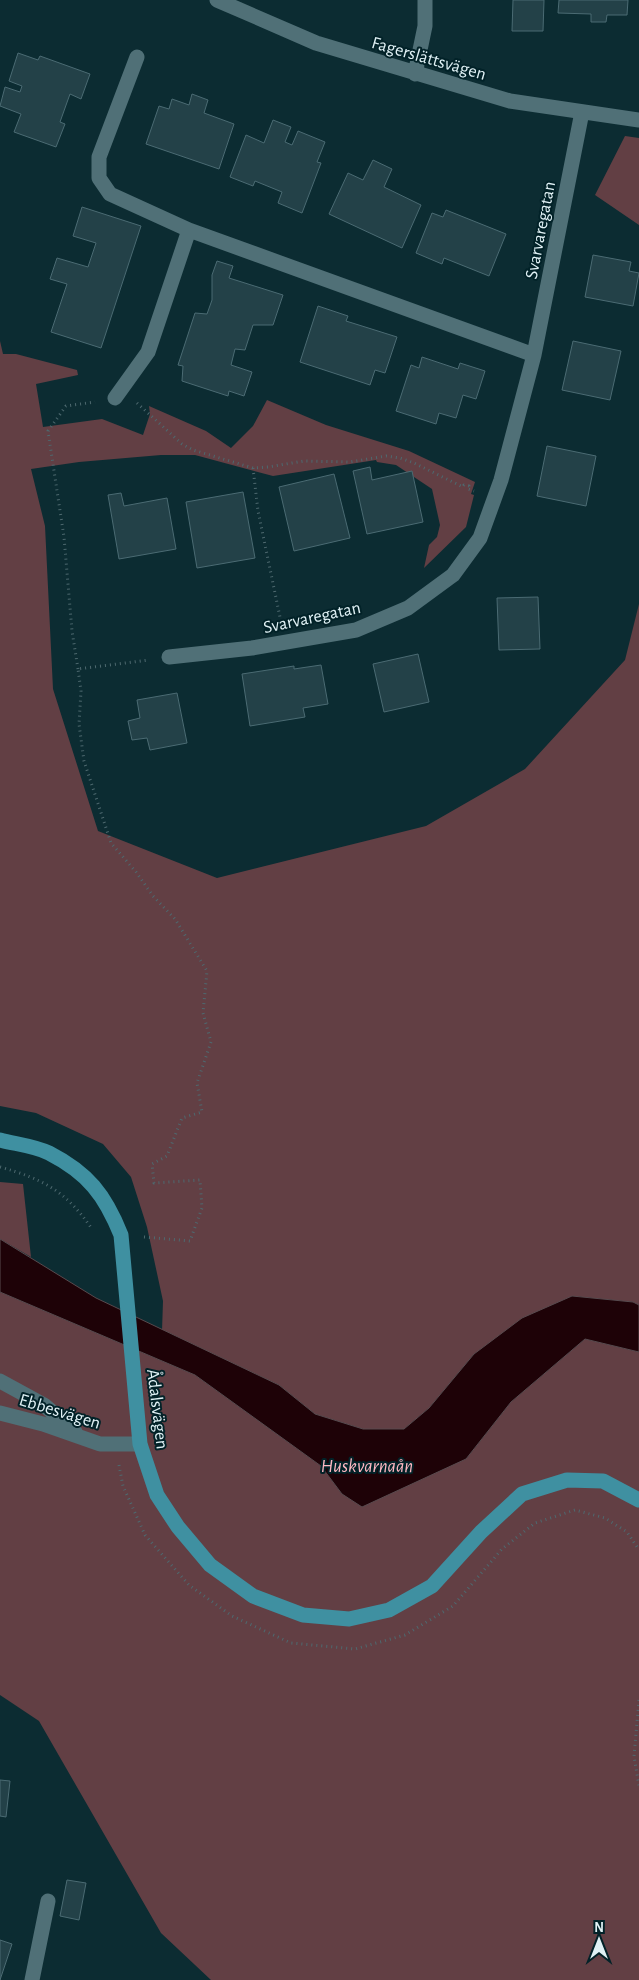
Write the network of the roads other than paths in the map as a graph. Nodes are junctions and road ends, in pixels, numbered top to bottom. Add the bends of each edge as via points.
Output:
1 (217, 0) edge
2 (425, 0) edge
3 (137, 56) dead end
4 (415, 74) junction
5 (582, 112) junction
6 (639, 120) edge
7 (189, 230) junction
8 (534, 355) junction
9 (118, 394) road end
10 (169, 657) road end
11 (0, 1140) edge
12 (0, 1381) edge
13 (0, 1413) edge
14 (82, 1438) junction
15 (140, 1444) junction
16 (639, 1500) edge
17 (48, 1901) dead end
18 (32, 1980) edge

1 - 4 street, Fagerslättsvägen via 316,43
2 - 4 street via 425,26
3 - 7 street via 100,157 100,178 110,194
4 - 5 street, Fagerslättsvägen via 510,101
5 - 6 street, Fagerslättsvägen
5 - 8 street, Svarvaregatan
7 - 8 street
7 - 9 street via 148,352
8 - 10 street, Svarvaregatan via 480,538 452,575 408,608 356,630 252,648
11 - 15 main road, Ådalsvägen via 48,1153 90,1180 111,1211 121,1236
12 - 14 street via 44,1405
13 - 14 street, Ebbesvägen
14 - 15 street, Ebbesvägen via 100,1444
15 - 16 main road, Ådalsvägen via 157,1495 178,1527 210,1565 253,1596 303,1615 349,1618 389,1610 432,1586 481,1532 522,1494 567,1480 603,1481
17 - 18 street

